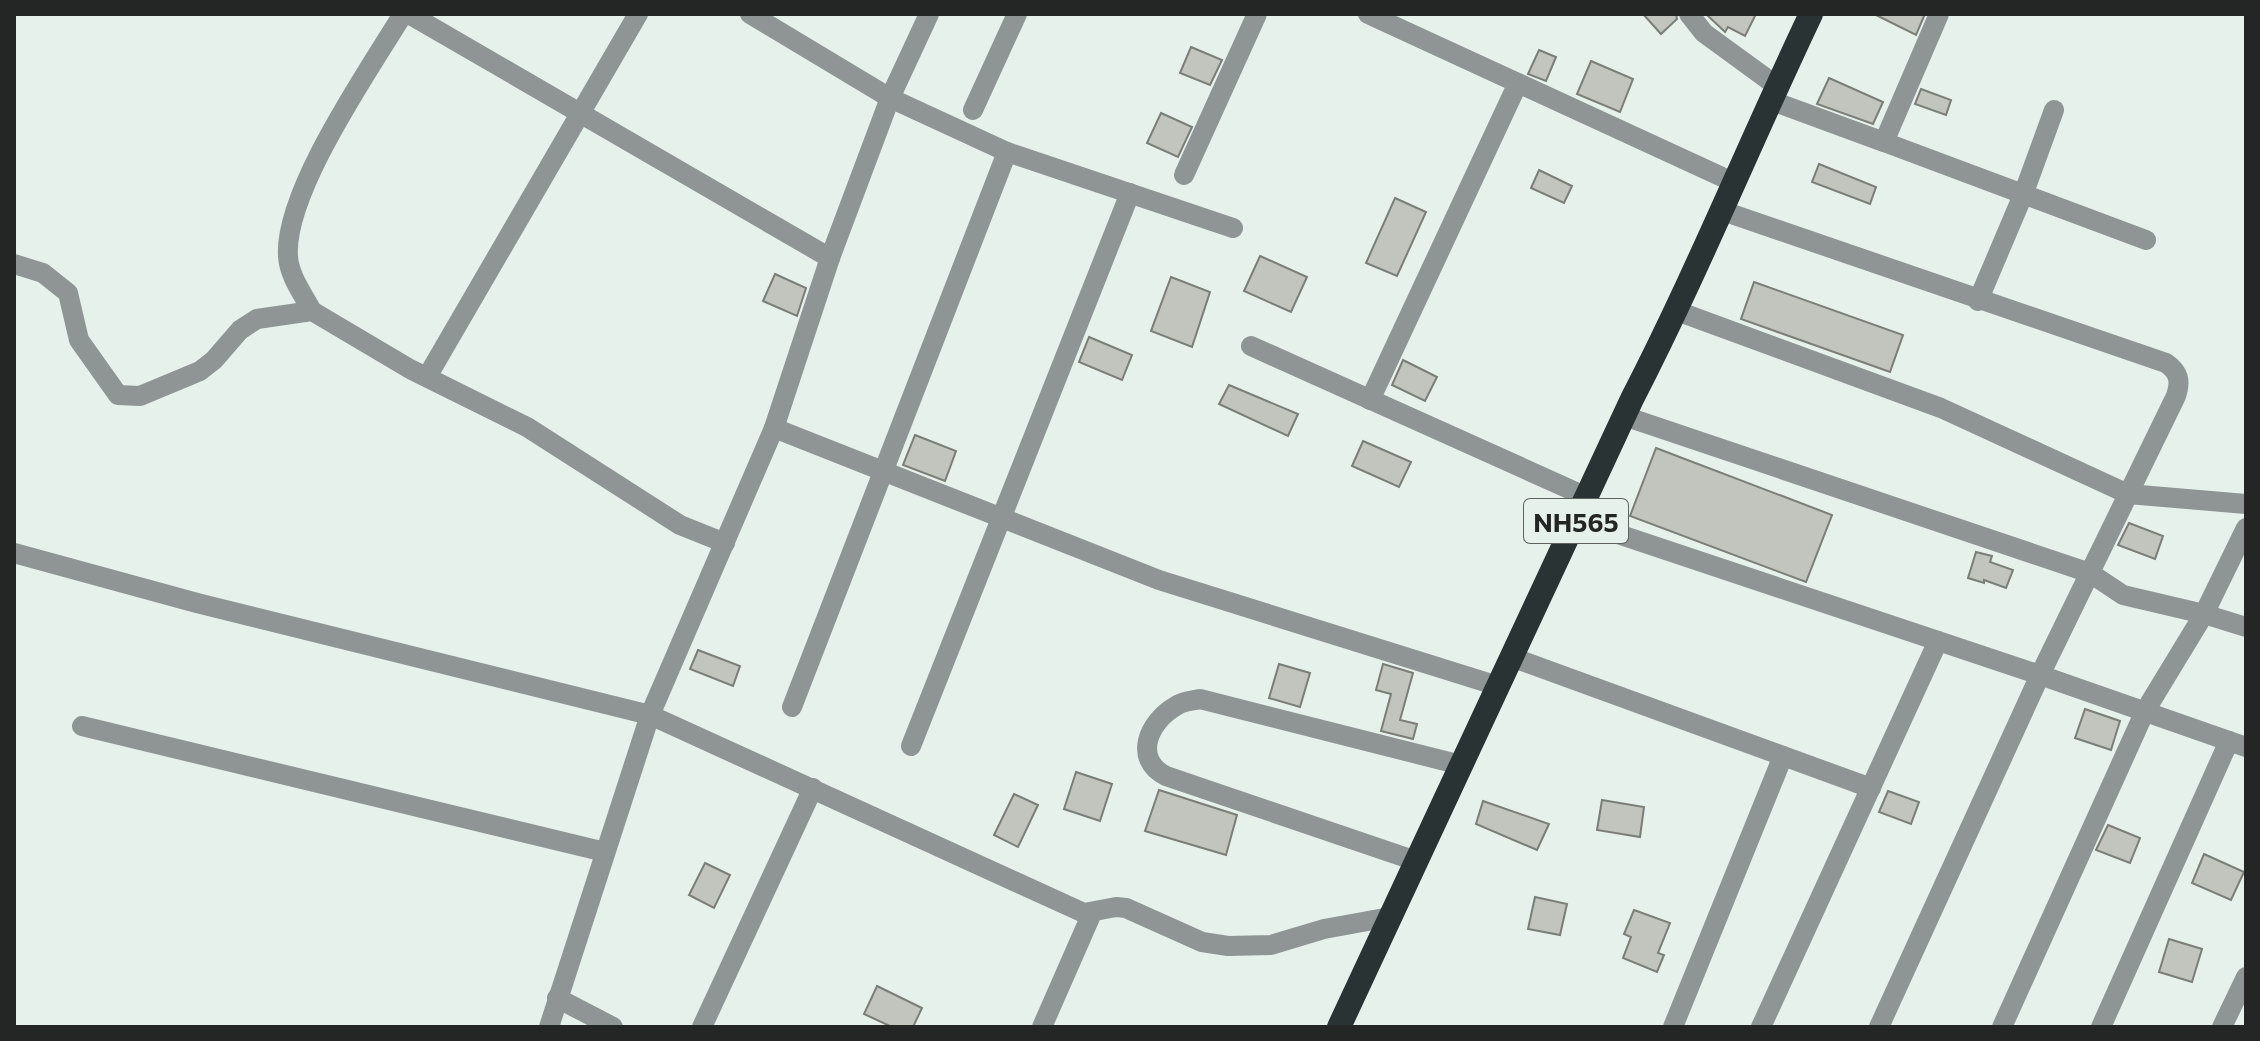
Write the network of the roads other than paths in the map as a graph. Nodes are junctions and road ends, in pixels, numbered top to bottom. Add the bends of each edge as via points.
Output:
1 (403, 14) edge
2 (409, 14) edge
3 (638, 14) edge
4 (750, 14) edge
5 (929, 14) edge
6 (1017, 14) edge
7 (1257, 14) edge
8 (1368, 14) edge
9 (1811, 14) edge
10 (1939, 14) edge
11 (1691, 15) edge
12 (1400, 20) edge
13 (1518, 83) junction
14 (1775, 94) junction
15 (890, 98) junction
16 (973, 110) dead end
17 (2054, 110) dead end
18 (581, 114) junction
19 (1884, 142) junction
20 (1007, 152) junction
21 (1184, 175) dead end
22 (1733, 182) junction
23 (1130, 193) junction
24 (2023, 195) junction
25 (1720, 210) junction
26 (1233, 228) dead end
27 (2146, 240) dead end
28 (830, 258) junction
29 (14, 264) edge
30 (1978, 301) junction
31 (312, 311) junction
32 (1677, 311) junction
33 (1251, 346) dead end
34 (427, 377) junction
35 (1370, 400) junction
36 (1624, 416) junction
37 (774, 428) junction
38 (885, 472) junction
39 (2128, 494) junction
40 (1587, 497) junction
41 (2246, 504) edge
42 (1003, 519) junction
43 (1576, 520) junction
44 (2246, 528) edge
45 (725, 543) junction
46 (14, 553) edge
47 (2090, 573) junction
48 (2204, 614) junction
49 (2246, 627) edge
50 (1938, 641) junction
51 (1511, 657) junction
52 (2040, 675) junction
53 (1498, 686) junction
54 (792, 707) dead end
55 (2145, 711) junction
56 (650, 715) junction
57 (82, 726) dead end
58 (2237, 744) edge
59 (911, 746) dead end
60 (1783, 756) junction
61 (1461, 765) junction
62 (813, 788) junction
63 (1871, 788) junction
64 (605, 852) junction
65 (1416, 861) junction
66 (1092, 913) junction
67 (1390, 917) junction
68 (2246, 977) edge
69 (557, 998) junction
70 (549, 1027) edge
71 (613, 1027) edge
72 (702, 1027) edge
73 (1042, 1027) edge
74 (1339, 1027) edge
75 (1673, 1027) edge
76 (1761, 1027) edge
77 (1879, 1027) edge
78 (2002, 1027) edge
79 (2101, 1027) edge
80 (2222, 1027) edge

1 - 31 street via 296,205 287,257
2 - 18 street
3 - 18 street
4 - 15 street
5 - 15 street
6 - 16 street
7 - 21 street
8 - 12 street
9 - 14 highway, NH565
10 - 19 street
11 - 14 street via 1704,33
12 - 13 street
13 - 22 street
13 - 35 street
14 - 19 street
14 - 22 highway, NH565
15 - 20 street
15 - 28 street
17 - 24 street
18 - 28 street
18 - 34 street
19 - 24 street
20 - 23 street
20 - 38 street
22 - 25 highway, NH565
23 - 26 street
23 - 42 street
24 - 27 street
24 - 30 street
25 - 30 street
25 - 32 highway, NH565
28 - 37 street
29 - 31 street via 43,273 68,293 79,340 113,390 125,397 200,371 257,319
30 - 39 street via 2175,369 2176,396
31 - 34 street
32 - 36 highway, NH565
32 - 39 street via 1941,408
33 - 35 street
34 - 45 street via 527,427 680,525
35 - 40 street
36 - 40 highway, NH565
36 - 47 street
37 - 38 street
37 - 45 street
38 - 42 street
38 - 54 street
39 - 41 street
39 - 47 street
40 - 43 highway, NH565
42 - 53 street via 1159,580
42 - 59 street
43 - 50 street
43 - 51 highway, NH565
44 - 48 street
45 - 56 street
46 - 56 street
47 - 48 street via 2123,595
47 - 52 street
48 - 49 street
48 - 55 street
50 - 52 street
50 - 63 street
51 - 53 highway, NH565
51 - 60 street
52 - 55 street
52 - 77 street
53 - 61 highway, NH565
55 - 58 street
55 - 78 street
56 - 62 street
56 - 64 street
57 - 64 street
58 - 79 street
60 - 63 street
60 - 75 street
61 - 65 highway, NH565
61 - 65 street via 1200,699 1179,703 1150,731 1149,760 1166,776
62 - 66 street via 1075,910
62 - 72 street
63 - 76 street
64 - 69 street
65 - 67 highway, NH565
66 - 67 street via 1126,908 1202,942 1228,946 1271,945
66 - 73 street
67 - 74 highway, NH565
68 - 80 street
69 - 70 street
69 - 71 street

